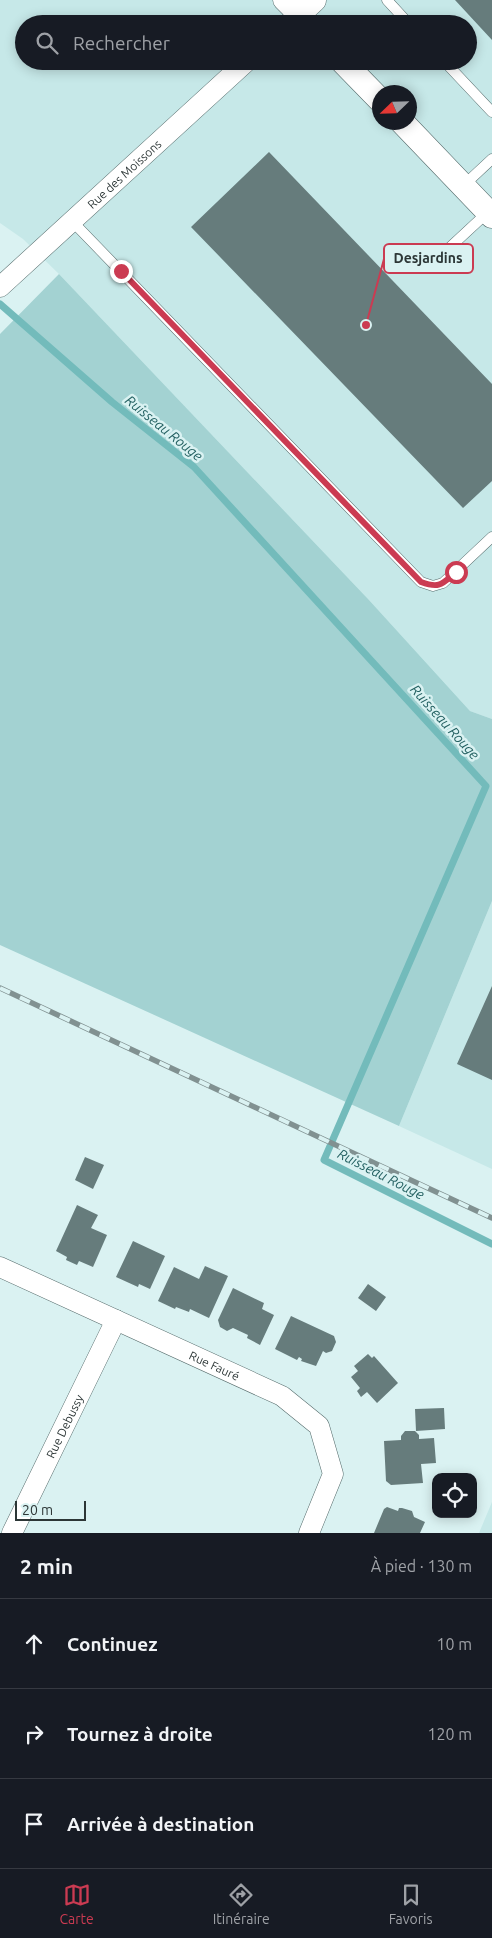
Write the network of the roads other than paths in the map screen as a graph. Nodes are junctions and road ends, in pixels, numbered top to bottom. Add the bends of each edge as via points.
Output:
1 (386, 0) edge
2 (400, 15) edge
3 (237, 70) edge
4 (351, 70) edge
5 (452, 70) edge
6 (372, 92) edge
7 (492, 112) edge
8 (410, 130) edge
9 (492, 159) edge
10 (463, 186) junction
11 (490, 214) edge
12 (72, 221) junction
13 (433, 263) dead end
14 (0, 287) edge
15 (492, 537) edge
16 (0, 1267) edge
17 (116, 1320) junction
18 (12, 1533) edge
19 (309, 1533) edge

1 - 2 lane
3 - 12 street, Rue des Moissons
4 - 6 street
5 - 7 lane
8 - 10 street
9 - 10 lane
10 - 11 street
11 - 13 lane
12 - 14 street, Rue des Moissons
12 - 15 lane via 421,582 433,586 443,583
16 - 17 street, Rue Fauré
17 - 18 street, Rue Debussy
17 - 19 street, Rue Fauré via 282,1396 319,1426 333,1474

